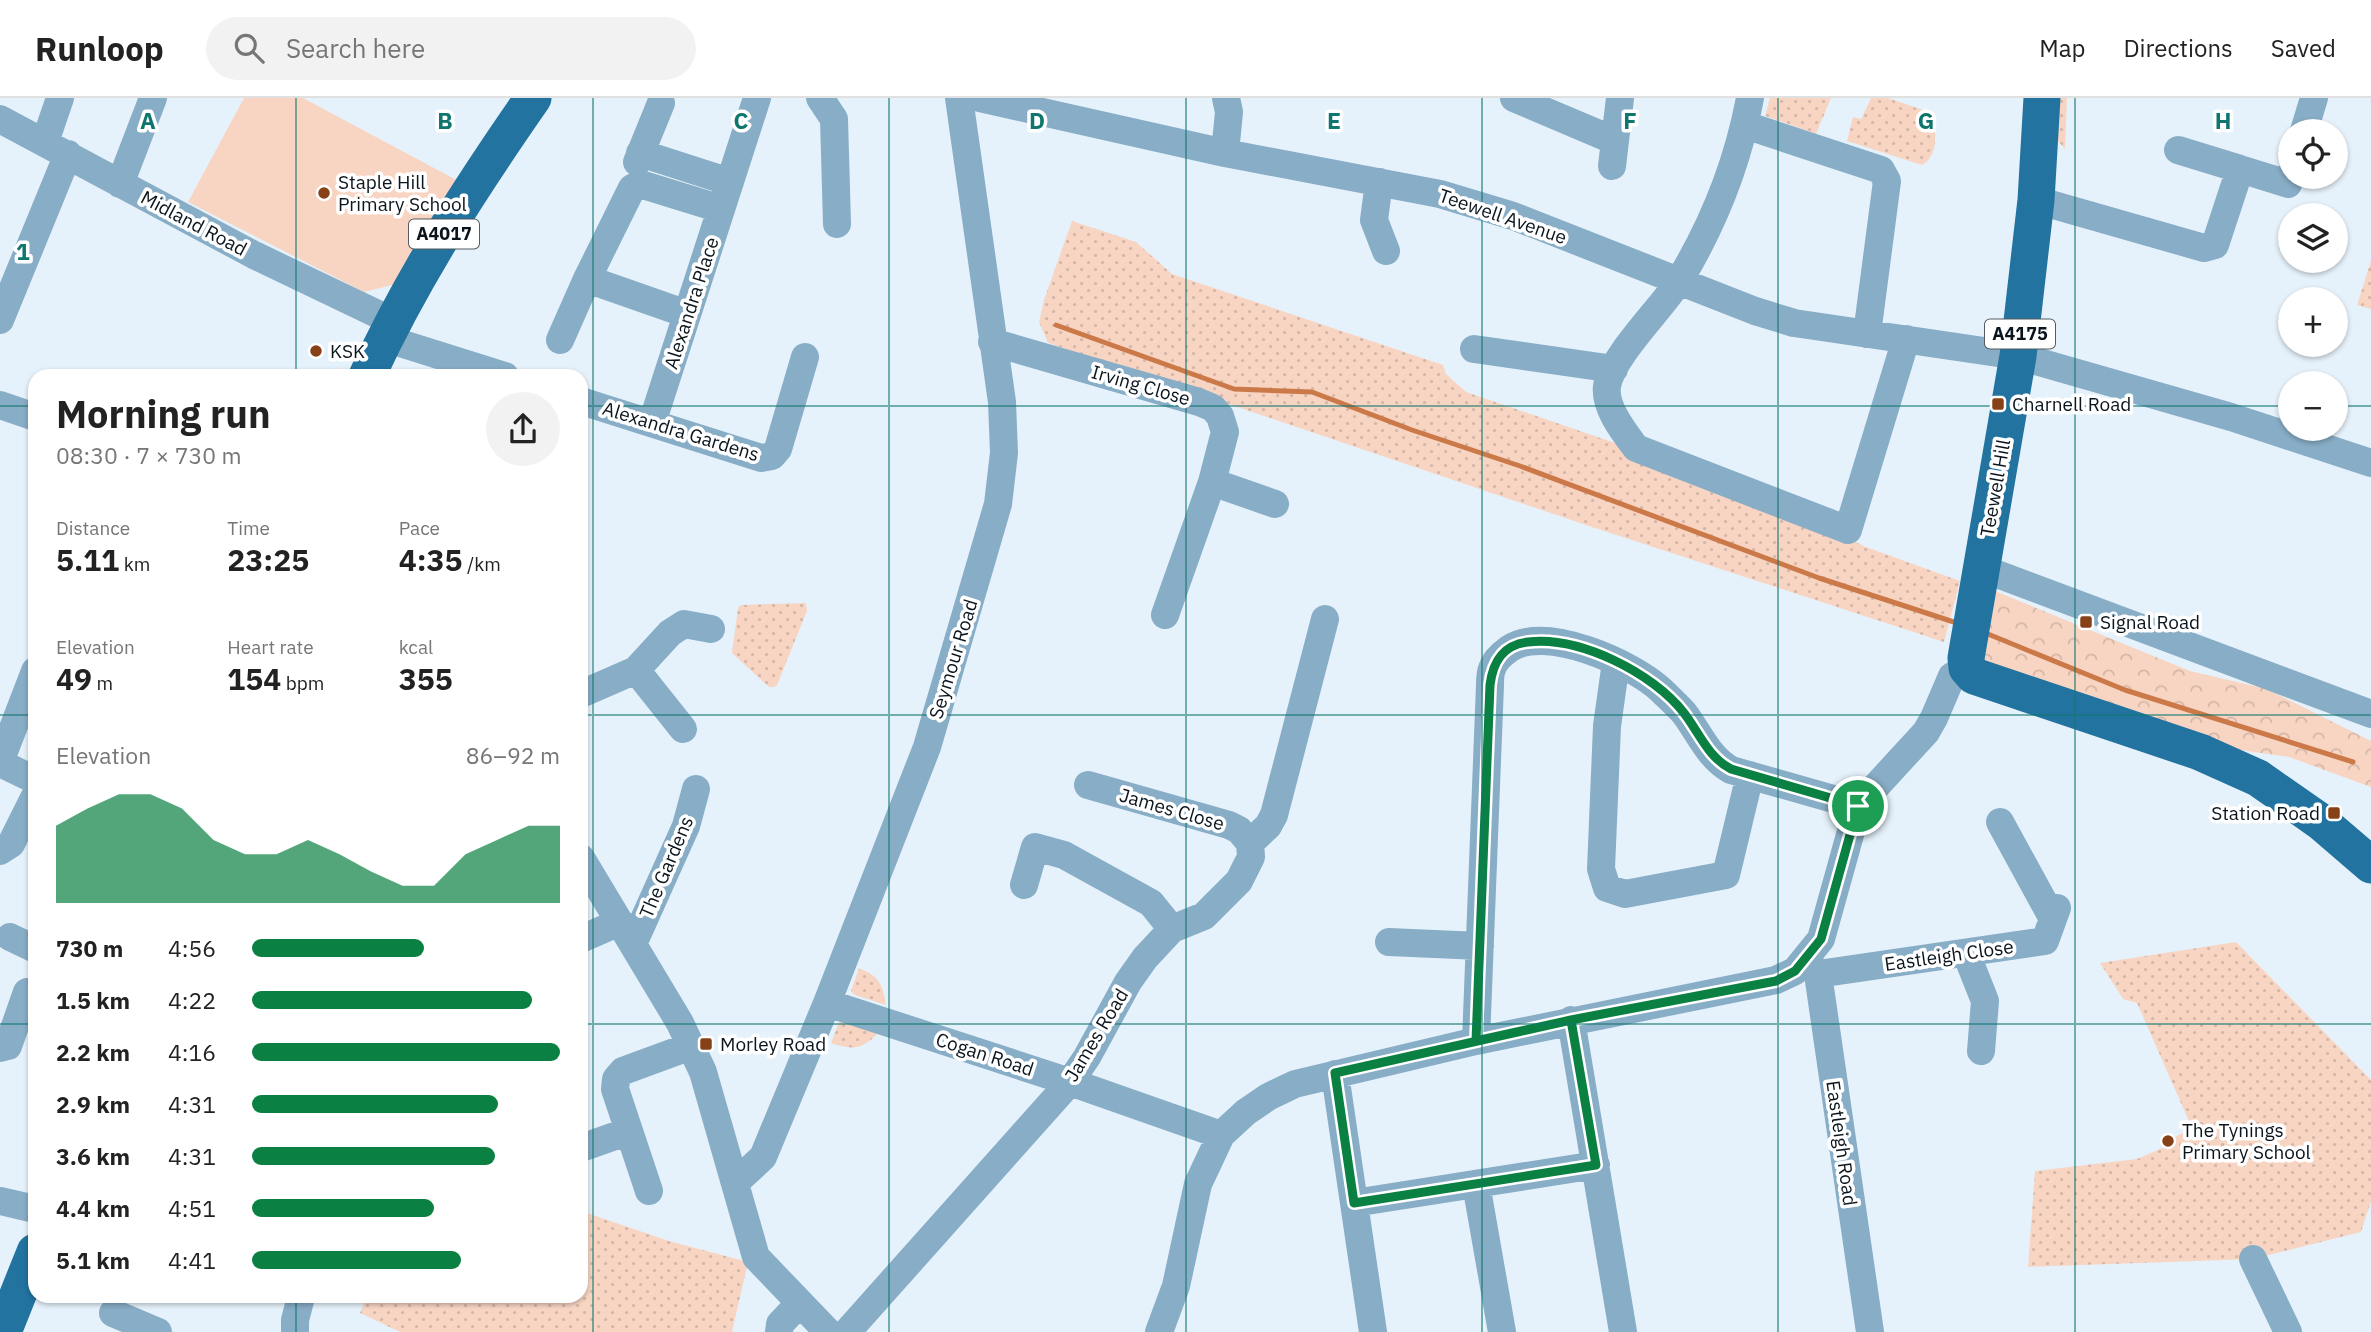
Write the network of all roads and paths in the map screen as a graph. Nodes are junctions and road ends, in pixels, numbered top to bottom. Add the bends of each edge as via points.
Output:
1 (60, 98) edge
2 (153, 98) edge
3 (533, 98) edge
4 (757, 98) edge
5 (820, 98) edge
6 (960, 98) edge
7 (980, 98) edge
8 (1226, 98) edge
9 (1514, 98) edge
10 (1620, 98) edge
11 (2042, 98) edge
12 (2314, 98) edge
13 (661, 103) dead end
14 (1748, 111) edge
15 (0, 119) edge
16 (2308, 119) edge
17 (1606, 136) dead end
18 (56, 148) junction
19 (2178, 150) dead end
20 (1225, 153) junction
21 (1612, 166) dead end
22 (2240, 169) junction
23 (2278, 181) edge
24 (730, 182) junction
25 (1379, 182) junction
26 (120, 184) junction
27 (2036, 200) junction
28 (721, 209) junction
29 (837, 224) dead end
30 (1386, 251) dead end
31 (587, 279) junction
32 (1678, 282) junction
33 (687, 314) junction
34 (0, 320) edge
35 (388, 329) junction
36 (1867, 334) junction
37 (560, 340) dead end
38 (1906, 340) junction
39 (992, 342) junction
40 (1474, 349) dead end
41 (2018, 356) junction
42 (805, 357) dead end
43 (370, 369) edge
44 (488, 369) edge
45 (1614, 369) junction
46 (588, 403) edge
47 (0, 405) edge
48 (28, 415) edge
49 (652, 423) junction
50 (2371, 463) edge
51 (1212, 482) junction
52 (1275, 504) dead end
53 (1980, 577) junction
54 (1165, 615) dead end
55 (1325, 619) dead end
56 (711, 629) dead end
57 (1968, 658) junction
58 (1616, 662) junction
59 (636, 670) junction
60 (28, 689) edge
61 (588, 691) edge
62 (2371, 713) edge
63 (683, 729) dead end
64 (0, 762) edge
65 (1750, 775) junction
66 (28, 776) edge
67 (1088, 785) dead end
68 (696, 789) dead end
69 (1858, 806) junction
70 (28, 810) edge
71 (2000, 822) dead end
72 (1250, 843) junction
73 (0, 851) edge
74 (2371, 865) edge
75 (588, 870) edge
76 (1024, 885) dead end
77 (1172, 929) junction
78 (626, 933) junction
79 (10, 937) dead end
80 (588, 938) edge
81 (1389, 942) dead end
82 (28, 946) edge
83 (1480, 946) junction
84 (1966, 953) junction
85 (1812, 966) junction
86 (27, 992) dead end
87 (827, 1003) junction
88 (1571, 1020) junction
89 (1476, 1041) junction
90 (691, 1046) junction
91 (0, 1048) edge
92 (1981, 1051) dead end
93 (1335, 1073) junction
94 (1070, 1082) junction
95 (629, 1131) junction
96 (1221, 1135) junction
97 (588, 1146) edge
98 (1596, 1165) junction
99 (736, 1182) junction
100 (1476, 1184) junction
101 (649, 1191) dead end
102 (0, 1201) edge
103 (1354, 1203) junction
104 (28, 1207) edge
105 (2253, 1259) dead end
106 (28, 1270) edge
107 (300, 1303) edge
108 (800, 1303) junction
109 (113, 1313) dead end
110 (3, 1332) edge
111 (158, 1332) edge
112 (295, 1332) edge
113 (779, 1332) edge
114 (828, 1332) edge
115 (847, 1332) edge
116 (1160, 1332) edge
117 (1373, 1332) edge
118 (1502, 1332) edge
119 (1623, 1332) edge
120 (1870, 1332) edge
121 (2288, 1332) edge

1 - 18 street
2 - 26 street
3 - 35 main road, A4017 via 488,163
4 - 24 street, Alexandra Place
5 - 29 street via 834,120
6 - 39 street, Seymour Road
7 - 20 street, Teewell Avenue
8 - 20 street
9 - 17 street
10 - 21 street
11 - 27 main road, Teewell Hill / A4175
12 - 16 street
13 - 24 street via 638,157
14 - 32 street via 1719,205
14 - 36 street via 1881,170 1887,181
15 - 18 street, Midland Road
18 - 26 street, Midland Road
18 - 34 street
19 - 22 street
20 - 25 street, Teewell Avenue
22 - 23 street
22 - 27 street via 2215,245 2204,248
24 - 28 street, Alexandra Place
25 - 30 street via 1374,220
25 - 32 street, Teewell Avenue via 1513,216
26 - 35 street, Midland Road
27 - 41 main road, Teewell Hill / A4175
28 - 31 street via 640,184 632,188
28 - 33 street, Alexandra Place
31 - 33 street
31 - 37 street
32 - 36 street, Teewell Avenue via 1794,323
32 - 45 street
33 - 49 street, Alexandra Place
35 - 43 main road, A4017
35 - 44 street
36 - 38 street, Teewell Avenue
38 - 41 street, Teewell Avenue
38 - 45 street via 1847,530 1636,447 1615,420 1607,388
39 - 51 street, Irving Close via 1213,408 1225,432
39 - 87 street, Seymour Road via 1004,428 998,504 927,747
40 - 45 street
41 - 50 street
41 - 53 main road, Teewell Hill / A4175
42 - 49 street, Alexandra Gardens via 772,456 761,458
46 - 49 street, Alexandra Gardens
47 - 48 street
51 - 52 street
51 - 54 street, Irving Close
53 - 57 main road, Teewell Hill / A4175
53 - 62 street
55 - 72 street, James Road via 1274,815
56 - 59 street via 684,624
57 - 69 street via 1952,676 1926,732
57 - 74 main road via 1974,676 2200,752 2258,778 2321,822
58 - 65 street via 1658,687 1682,711 1720,764
58 - 65 street via 1607,726 1601,856 1607,888 1625,894 1726,875
58 - 83 street via 1583,648 1542,640 1517,644 1492,667
59 - 61 street
59 - 63 street
60 - 64 street
64 - 66 street
65 - 69 street
67 - 72 street, James Close via 1229,825
68 - 78 street, The Gardens via 686,826
69 - 85 street
70 - 73 street via 11,844
71 - 84 street, Eastleigh Close via 2055,914 2045,941
72 - 77 street, James Road via 1251,857 1239,881 1204,916
75 - 78 street
76 - 77 street via 1035,847 1064,855 1151,903
77 - 94 street, James Road via 1128,982
78 - 80 street
78 - 90 street
79 - 82 street
81 - 83 street
83 - 89 street
84 - 85 street, Eastleigh Close
84 - 92 street via 1985,1000
85 - 88 street via 1776,981
85 - 120 street, Eastleigh Road
86 - 91 street via 8,1046
87 - 94 street, Cogan Road
87 - 99 street, Seymour Road via 763,1157
88 - 89 street
88 - 98 street
89 - 93 street
90 - 95 street via 623,1071 616,1079
90 - 99 street via 704,1072
93 - 96 street via 1268,1097
93 - 103 street
94 - 96 street, Cogan Road
94 - 115 street, James Road
95 - 97 street
95 - 101 street
96 - 116 street via 1198,1184 1176,1286
98 - 100 street
98 - 119 street
99 - 108 street via 756,1256
100 - 103 street
100 - 118 street
102 - 104 street
103 - 117 street
105 - 121 street
106 - 110 main road
107 - 112 street
108 - 113 street
108 - 114 street
109 - 111 street

